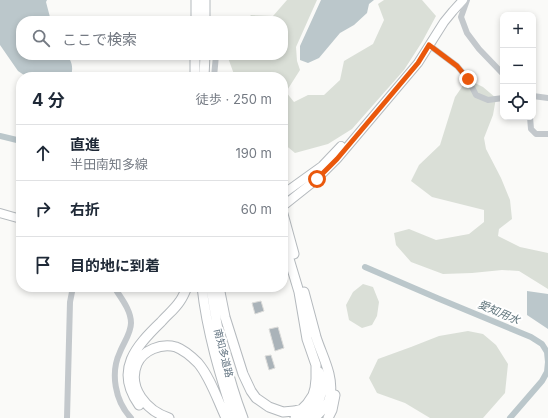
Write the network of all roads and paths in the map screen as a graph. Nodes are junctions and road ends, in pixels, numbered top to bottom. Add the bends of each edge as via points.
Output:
1 (196, 0) edge
2 (205, 0) edge
3 (463, 0) edge
4 (467, 0) edge
5 (196, 16) edge
6 (205, 16) edge
7 (429, 45) junction
8 (195, 60) edge
9 (204, 60) edge
10 (216, 60) edge
11 (500, 71) edge
12 (195, 72) edge
13 (204, 72) edge
14 (214, 72) edge
15 (536, 96) edge
16 (500, 98) edge
17 (548, 98) edge
18 (530, 120) edge
19 (548, 134) edge
20 (356, 135) junction
21 (288, 191) edge
22 (288, 202) edge
23 (0, 213) edge
24 (16, 217) edge
25 (288, 233) edge
26 (288, 256) edge
27 (72, 292) edge
28 (117, 292) edge
29 (184, 292) edge
30 (203, 292) edge
31 (212, 292) edge
32 (220, 292) edge
33 (325, 363) junction
34 (316, 365) junction
35 (67, 418) edge
36 (131, 418) edge
37 (155, 418) edge
38 (169, 418) edge
39 (226, 418) edge
40 (234, 418) edge
41 (243, 418) edge
42 (295, 418) edge
43 (314, 418) edge
44 (328, 418) edge

1 - 5 highway
2 - 6 highway
3 - 7 main road
4 - 11 street via 462,17 467,33 479,50
7 - 16 street via 457,66 468,79 476,95 488,100
7 - 20 main road via 418,63
8 - 12 highway
9 - 13 highway
10 - 14 street
15 - 17 street
18 - 19 street via 531,130 536,134
20 - 21 main road via 344,143 322,166
20 - 22 main road via 317,179
23 - 24 main road
25 - 33 highway
26 - 34 highway via 299,292 307,339
27 - 35 street
28 - 36 street via 130,315 131,328 117,358 115,380 117,394
29 - 37 highway via 175,308 140,344 128,369 128,379 134,397 148,414
30 - 40 highway, 南知多道路 via 211,340
31 - 41 highway, 南知多道路 via 229,376
32 - 34 highway via 243,374 256,398 269,407 283,412 302,409 313,395
33 - 43 highway via 331,379 330,398
33 - 44 highway via 335,378 336,393
34 - 42 highway via 322,379 321,394 314,408
38 - 39 highway via 150,408 140,398 134,380 141,357 148,351 164,346 184,351 198,362

